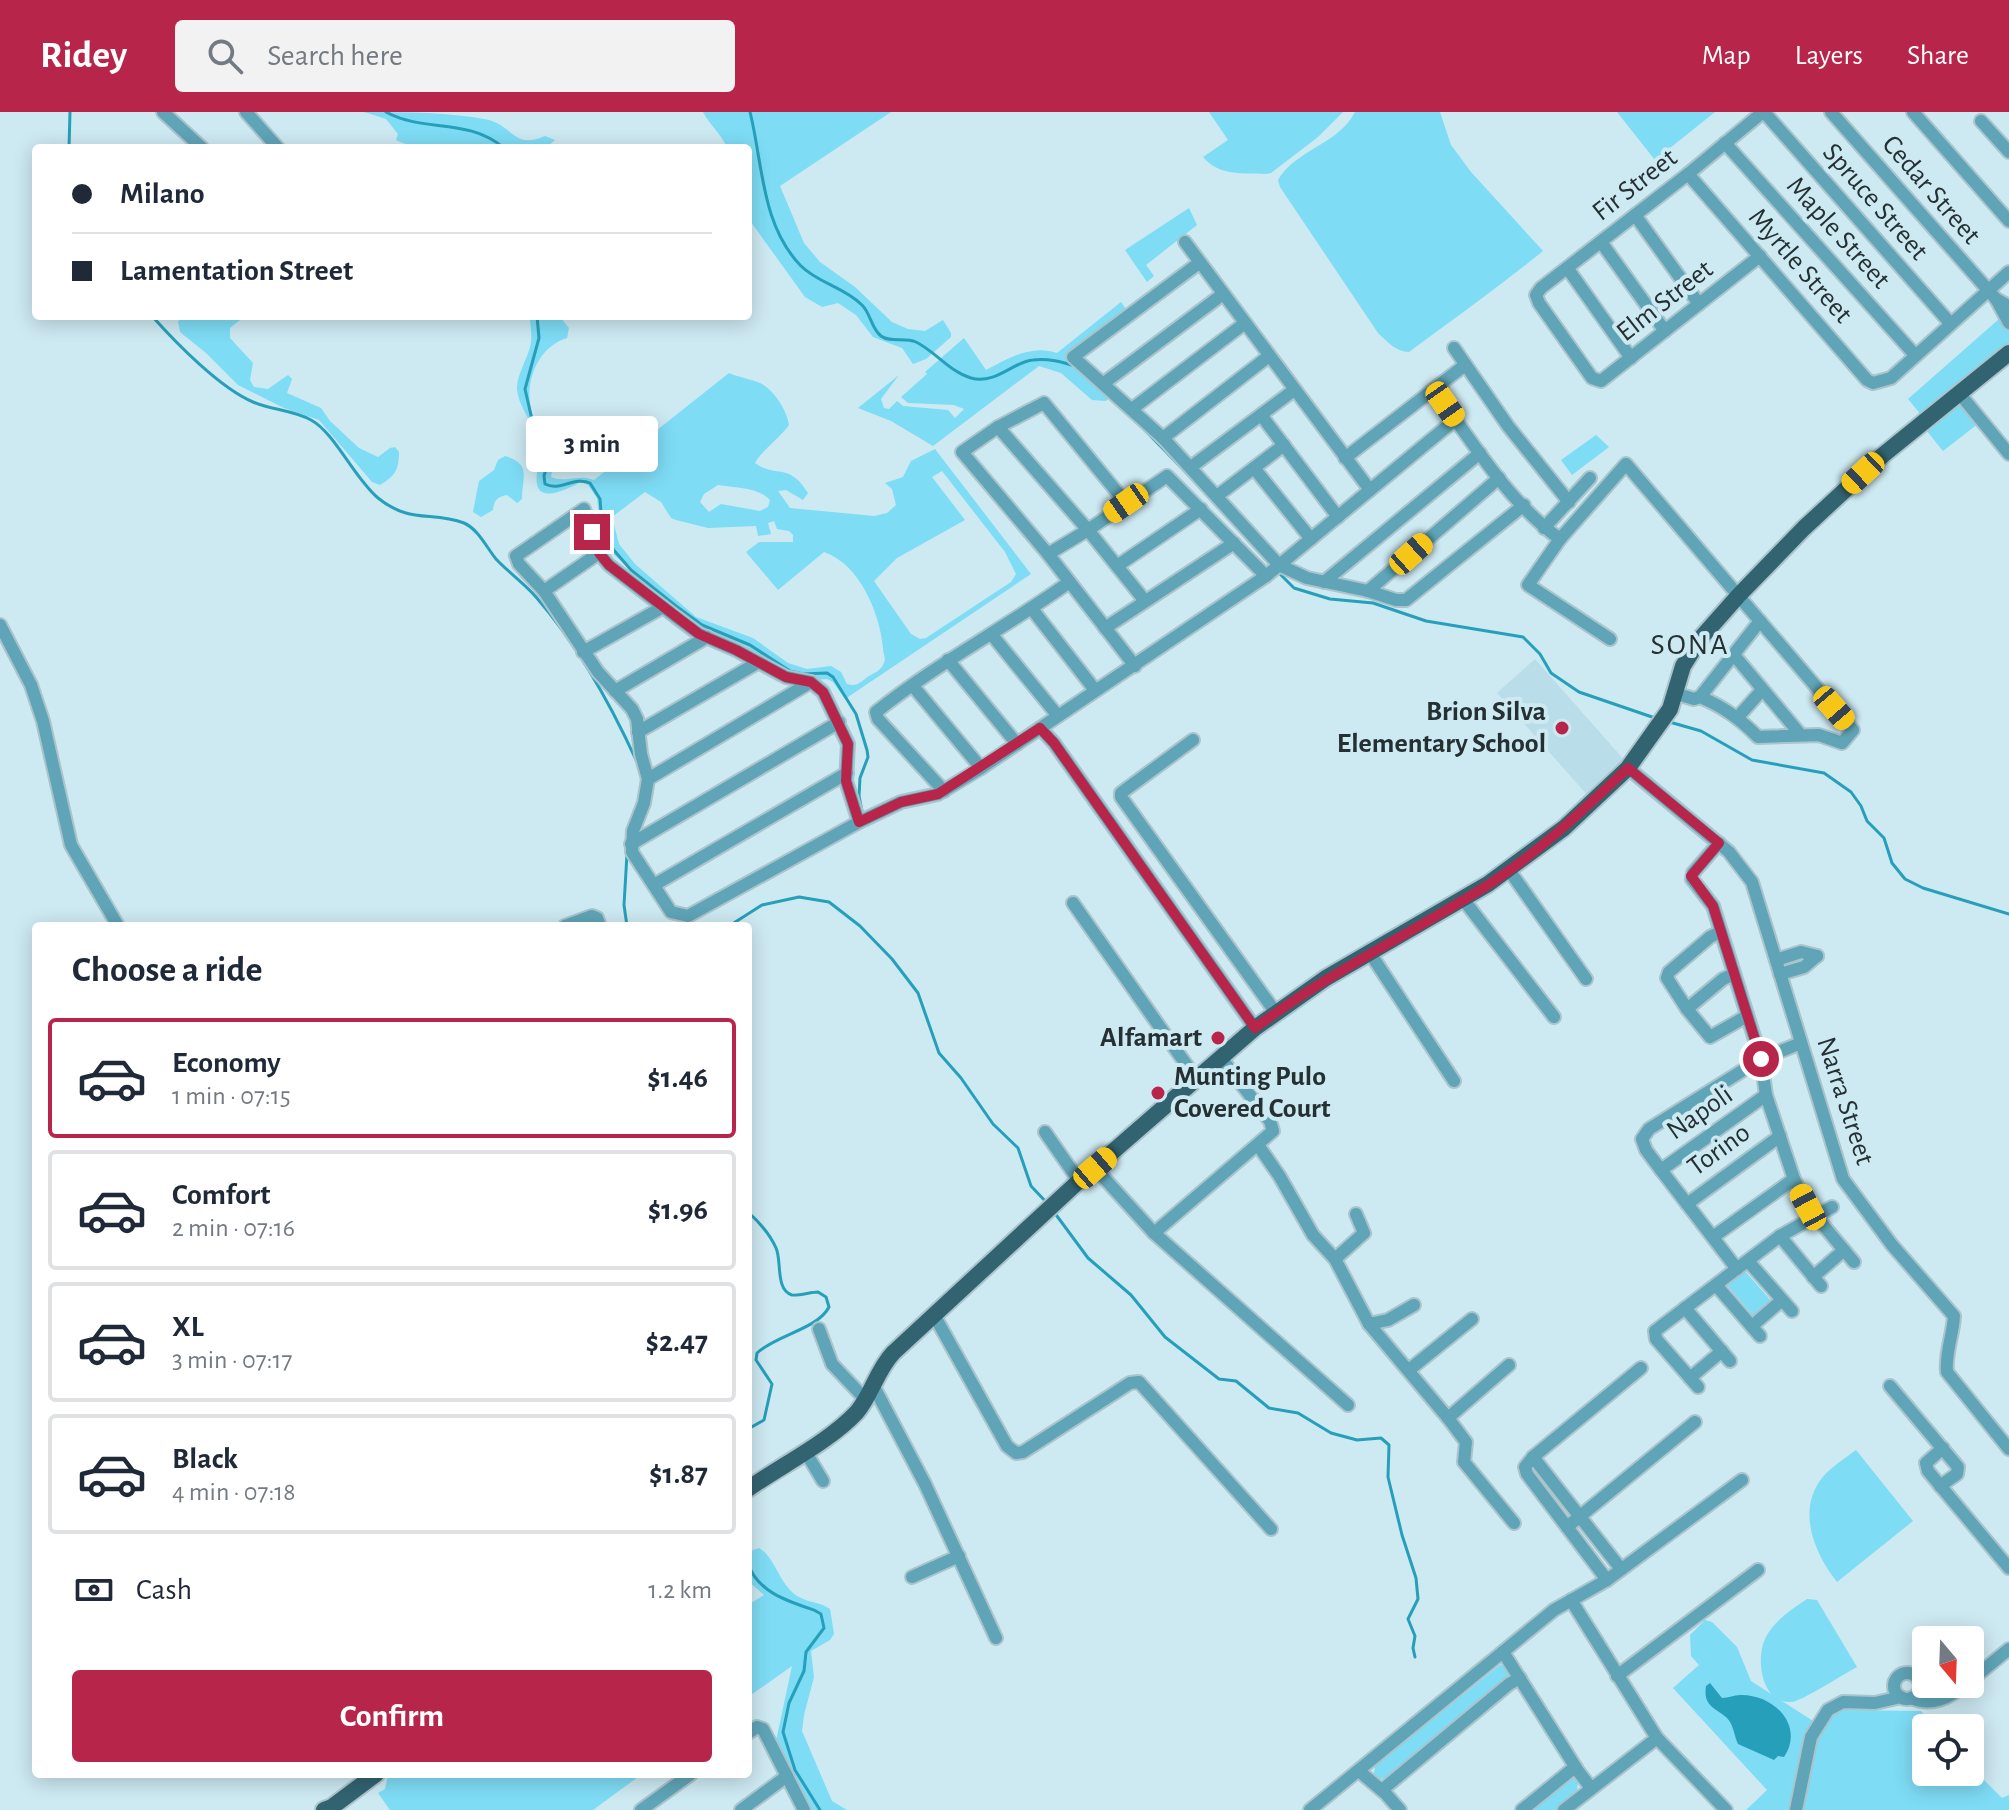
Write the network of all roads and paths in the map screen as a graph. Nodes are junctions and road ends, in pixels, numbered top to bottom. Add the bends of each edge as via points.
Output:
1 (163, 112) edge
2 (246, 112) edge
3 (1763, 112) edge
4 (1831, 112) edge
5 (1913, 112) edge
6 (1981, 121) dead end
7 (1725, 143) junction
8 (198, 144) edge
9 (274, 144) edge
10 (2009, 152) edge
11 (1688, 174) junction
12 (1635, 215) junction
13 (2009, 221) edge
14 (1185, 242) dead end
15 (1601, 242) junction
16 (1760, 256) junction
17 (1199, 263) junction
18 (1568, 269) junction
19 (2009, 272) edge
20 (1223, 294) junction
21 (1992, 295) junction
22 (1699, 304) junction
23 (2009, 306) edge
24 (1245, 323) junction
25 (1950, 323) junction
26 (2009, 323) edge
27 (1665, 331) junction
28 (1454, 348) dead end
29 (2009, 353) edge
30 (1915, 355) junction
31 (1269, 356) junction
32 (1631, 358) junction
33 (1465, 365) junction
34 (1598, 381) joint
35 (1104, 383) junction
36 (1434, 389) junction
37 (1294, 390) junction
38 (1959, 393) junction
39 (1132, 409) junction
40 (1261, 415) junction
41 (1456, 419) junction
42 (998, 427) junction
43 (1163, 438) junction
44 (1284, 445) junction
45 (1480, 453) junction
46 (2009, 454) edge
47 (1345, 458) junction
48 (1191, 467) junction
49 (1254, 468) junction
50 (1499, 478) junction
51 (1590, 478) dead end
52 (1370, 490) junction
53 (1217, 496) junction
54 (1569, 502) junction
55 (1126, 503) junction
56 (1524, 505) junction
57 (1201, 509) junction
58 (1338, 517) junction
59 (1544, 528) junction
60 (1088, 530) junction
61 (1311, 539) junction
62 (1560, 539) junction
63 (1234, 543) junction
64 (599, 553) junction
65 (1048, 554) junction
66 (1117, 566) junction
67 (1273, 571) junction
68 (1324, 582) junction
69 (1068, 583) junction
70 (544, 591) junction
71 (1368, 591) junction
72 (1739, 595) junction
73 (1145, 601) junction
74 (663, 607) junction
75 (1032, 609) junction
76 (1760, 621) junction
77 (0, 625) edge
78 (1105, 628) junction
79 (992, 635) junction
80 (707, 637) junction
81 (1610, 639) dead end
82 (583, 652) junction
83 (1734, 655) junction
84 (948, 660) junction
85 (757, 663) junction
86 (1135, 666) junction
87 (811, 682) junction
88 (913, 686) junction
89 (1095, 690) junction
90 (1762, 690) junction
91 (615, 691) junction
92 (1700, 697) junction
93 (1672, 701) junction
94 (1058, 716) junction
95 (1738, 717) junction
96 (839, 722) junction
97 (1040, 728) junction
98 (638, 732) junction
99 (1800, 734) junction
100 (1193, 740) dead end
101 (1017, 744) junction
102 (981, 768) junction
103 (1628, 768) junction
104 (847, 773) junction
105 (648, 779) junction
106 (944, 791) junction
107 (859, 822) junction
108 (1719, 843) junction
109 (631, 844) junction
110 (1509, 870) junction
111 (654, 885) junction
112 (1463, 899) junction
113 (1073, 903) dead end
114 (116, 922) edge
115 (576, 922) edge
116 (598, 922) edge
117 (1720, 932) junction
118 (1370, 953) junction
119 (1776, 960) junction
120 (1734, 974) junction
121 (1780, 974) junction
122 (1586, 979) dead end
123 (1687, 1009) junction
124 (1276, 1013) junction
125 (1747, 1016) junction
126 (1554, 1017) dead end
127 (1255, 1028) junction
128 (1801, 1043) junction
129 (1221, 1058) junction
130 (1761, 1059) junction
131 (1197, 1080) junction
132 (1454, 1081) dead end
133 (1766, 1095) junction
134 (1045, 1132) dead end
135 (1780, 1136) junction
136 (1258, 1145) junction
137 (1095, 1168) junction
138 (1661, 1170) junction
139 (1794, 1179) junction
140 (1079, 1181) junction
141 (1687, 1204) junction
142 (1832, 1207) dead end
143 (1356, 1214) dead end
144 (1817, 1217) junction
145 (1154, 1233) junction
146 (1780, 1236) junction
147 (1713, 1237) junction
148 (1844, 1250) junction
149 (1335, 1259) junction
150 (1854, 1262) dead end
151 (1742, 1265) junction
152 (1716, 1285) junction
153 (1782, 1300) junction
154 (1414, 1305) dead end
155 (1685, 1308) junction
156 (1792, 1311) dead end
157 (934, 1315) junction
158 (1472, 1319) dead end
159 (1369, 1324) junction
160 (819, 1329) dead end
161 (1509, 1365) dead end
162 (1641, 1368) dead end
163 (1409, 1370) junction
164 (1890, 1386) dead end
165 (869, 1392) junction
166 (1348, 1405) dead end
167 (1448, 1418) junction
168 (1695, 1422) dead end
169 (1943, 1448) junction
170 (2009, 1449) edge
171 (805, 1451) junction
172 (1533, 1457) junction
173 (1742, 1480) dead end
174 (823, 1481) dead end
175 (752, 1486) edge
176 (1940, 1486) junction
177 (1580, 1517) junction
178 (1514, 1523) dead end
179 (1567, 1527) junction
180 (1271, 1529) dead end
181 (959, 1556) junction
182 (2009, 1568) edge
183 (1621, 1569) junction
184 (1758, 1570) dead end
185 (912, 1577) dead end
186 (1607, 1580) junction
187 (1571, 1600) junction
188 (996, 1638) dead end
189 (2009, 1649) edge
190 (1503, 1652) junction
191 (1984, 1669) edge
192 (1617, 1676) junction
193 (1520, 1678) junction
194 (1946, 1698) edge
195 (752, 1730) edge
196 (1657, 1738) junction
197 (1575, 1767) junction
198 (1359, 1771) junction
199 (787, 1776) junction
200 (371, 1778) edge
201 (685, 1778) edge
202 (1591, 1788) junction
203 (1382, 1790) junction
204 (330, 1809) edge
205 (641, 1810) edge
206 (741, 1810) edge
207 (804, 1810) edge
208 (1310, 1810) edge
209 (1400, 1810) edge
210 (1522, 1810) edge
211 (1564, 1810) edge
212 (1726, 1810) edge
213 (1796, 1810) edge

1 - 8 street
2 - 9 street
3 - 7 street, Fir Street
3 - 25 street, Spruce Street
4 - 21 street, Cedar Street
5 - 13 street
6 - 10 street
7 - 11 street, Fir Street
7 - 30 street, Maple Street
11 - 12 street, Fir Street
11 - 16 street, Myrtle Street
12 - 15 street, Fir Street
12 - 22 street
14 - 17 street
15 - 18 street, Fir Street
15 - 27 street
16 - 22 street, Elm Street
16 - 30 street, Myrtle Street via 1867,380 1880,383 1891,378
17 - 20 street
17 - 35 street via 1073,357
18 - 32 street
18 - 34 street, Fir Street via 1536,295
19 - 21 street
20 - 24 street
20 - 35 street
21 - 23 street
21 - 25 street
21 - 26 street
22 - 27 street, Elm Street
24 - 31 street
24 - 39 street
25 - 30 street
27 - 32 street, Elm Street
28 - 33 street
29 - 38 main road
31 - 37 street
31 - 43 street
32 - 34 street, Elm Street
33 - 36 street
33 - 54 street
35 - 39 street
36 - 41 street
36 - 47 street
37 - 40 street
37 - 47 street
38 - 46 street
38 - 72 main road via 1883,455
39 - 43 street
40 - 44 street
40 - 48 street
41 - 45 street
41 - 52 street
42 - 55 street via 1045,404
42 - 60 street
42 - 65 street via 962,454
43 - 48 street
44 - 49 street
44 - 58 street
45 - 50 street
45 - 68 street
47 - 52 street
48 - 53 street
49 - 53 street
49 - 61 street
50 - 56 street
50 - 71 street
51 - 54 street
52 - 58 street
53 - 67 street
54 - 59 street
55 - 57 street via 1167,476
55 - 60 street
56 - 59 street
56 - 71 street via 1411,598 1396,600
57 - 63 street
57 - 66 street
58 - 61 street
59 - 62 street
60 - 65 street
60 - 66 street
61 - 67 street
62 - 72 street via 1626,464
62 - 81 street via 1528,585
63 - 67 street
63 - 73 street
64 - 70 street
64 - 70 street via 581,509 516,556
64 - 74 street
65 - 69 street
66 - 73 street
67 - 68 street
67 - 86 street
68 - 71 street
69 - 75 street
69 - 78 street
70 - 82 street
72 - 76 street
72 - 93 main road via 1700,639 1683,666
73 - 78 street
74 - 80 street
74 - 82 street
75 - 79 street
75 - 89 street
76 - 83 street
76 - 99 street via 1853,730 1842,743
77 - 114 street via 43,721 71,845
78 - 86 street
79 - 84 street
79 - 94 street
80 - 85 street
80 - 91 street
82 - 91 street
83 - 90 street
83 - 92 street
84 - 88 street
84 - 101 street
85 - 87 street
85 - 98 street
86 - 89 street
87 - 96 street via 827,697
87 - 105 street
88 - 102 street
88 - 106 street via 876,714
89 - 94 street
90 - 95 street
90 - 99 street
91 - 98 street via 632,709
92 - 93 street
92 - 95 street
93 - 103 main road
94 - 97 street
95 - 99 street via 1758,737
96 - 104 street via 848,744
96 - 109 street
97 - 101 street
97 - 127 street
98 - 105 street
100 - 124 street via 1121,797
101 - 102 street
102 - 106 street
103 - 108 street, Narra Street
103 - 110 main road
104 - 107 street
104 - 111 street
105 - 109 street
106 - 107 street via 901,802
107 - 111 street via 688,916 671,912
108 - 117 street via 1691,876 1713,906
108 - 119 street, Narra Street via 1752,882
109 - 111 street via 634,858
110 - 112 main road
110 - 122 street
112 - 118 main road
112 - 126 street
113 - 131 street
115 - 116 street via 592,916
117 - 120 street
117 - 123 street via 1669,972 1669,983
118 - 124 main road
118 - 132 street
119 - 121 street, Narra Street
119 - 121 street via 1801,952 1817,956 1804,967
120 - 123 street
120 - 125 street
121 - 128 street, Narra Street
123 - 125 street via 1710,1037
124 - 127 main road
125 - 130 street
127 - 129 main road
128 - 130 street
128 - 170 street, Narra Street via 1843,1179 1954,1316 1947,1372
129 - 131 main road
129 - 136 street via 1270,1121 1273,1131
130 - 133 street
130 - 138 street via 1644,1134 1643,1144
131 - 137 main road
133 - 135 street
133 - 138 street, Napoli
134 - 140 street
135 - 139 street
135 - 141 street, Torino
136 - 145 street
136 - 149 street via 1313,1235
137 - 140 main road
137 - 145 street
138 - 141 street
139 - 144 street
139 - 147 street
140 - 157 main road
141 - 147 street
142 - 144 street
143 - 149 street via 1364,1233
144 - 146 street
144 - 148 street
145 - 166 street
146 - 148 street via 1817,1282
146 - 151 street
147 - 151 street
148 - 150 street
149 - 159 street
151 - 152 street
151 - 153 street
152 - 153 street via 1756,1331
152 - 155 street
153 - 156 street
154 - 159 street
155 - 155 street via 1654,1334 1694,1382 1726,1356
157 - 165 main road via 888,1358
157 - 180 street via 1012,1450 1023,1452 1139,1382
158 - 163 street
159 - 163 street
160 - 165 street via 832,1364
161 - 167 street
162 - 172 street
163 - 167 street
164 - 169 street
165 - 171 main road via 843,1425
165 - 181 street via 909,1451
167 - 178 street via 1466,1442 1464,1462
168 - 177 street
169 - 176 street via 1926,1463
169 - 176 street via 1958,1470
171 - 174 street
171 - 175 main road
172 - 177 street
172 - 179 street via 1525,1467 1527,1474
173 - 183 street
176 - 182 street
177 - 179 street
177 - 183 street
179 - 186 street
181 - 185 street
181 - 188 street
183 - 186 street
184 - 192 street
186 - 187 street
187 - 190 street
187 - 192 street
189 - 191 street
190 - 193 street
190 - 198 street
192 - 196 street
193 - 197 street
193 - 203 street
194 - 213 street via 1843,1702 1828,1710 1811,1737
195 - 199 street via 763,1729
196 - 202 street
196 - 212 street
197 - 202 street
197 - 210 street
198 - 203 street
198 - 208 street
199 - 206 street
199 - 207 street
200 - 204 main road
201 - 205 street
202 - 211 street
203 - 209 street

